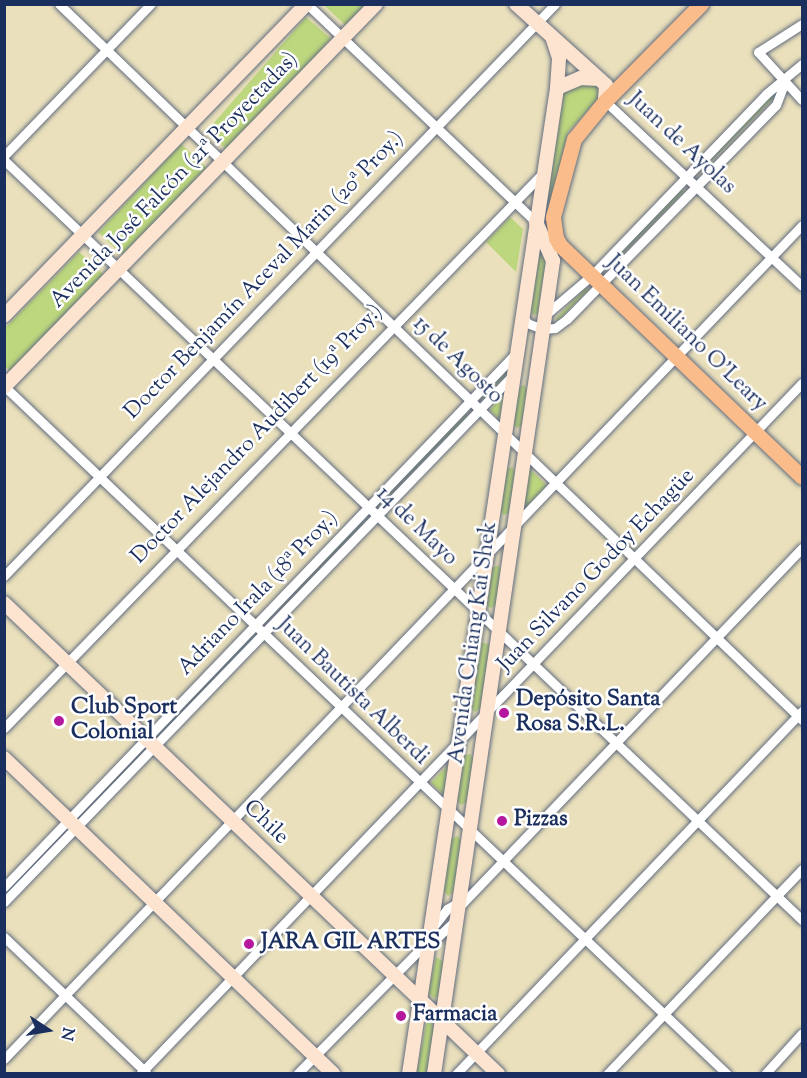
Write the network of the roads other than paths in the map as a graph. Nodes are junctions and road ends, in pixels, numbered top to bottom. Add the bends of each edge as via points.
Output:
1 (59, 4) edge
2 (151, 4) edge
3 (306, 4) edge
4 (376, 4) edge
5 (516, 4) edge
6 (555, 4) edge
7 (702, 4) edge
8 (536, 23) junction
9 (802, 24) edge
10 (552, 37) junction
11 (343, 39) junction
12 (107, 50) junction
13 (802, 64) edge
14 (626, 80) junction
15 (602, 82) junction
16 (784, 82) junction
17 (557, 88) junction
18 (802, 100) edge
19 (606, 101) junction
20 (436, 127) junction
21 (187, 128) junction
22 (4, 158) edge
23 (223, 162) junction
24 (543, 173) junction
25 (686, 177) junction
26 (696, 185) junction
27 (514, 202) junction
28 (536, 222) junction
29 (802, 225) edge
30 (83, 235) junction
31 (316, 252) junction
32 (771, 258) junction
33 (119, 269) junction
34 (597, 280) junction
35 (802, 286) edge
36 (522, 314) junction
37 (4, 316) edge
38 (544, 322) junction
39 (394, 327) junction
40 (516, 353) junction
41 (677, 357) junction
42 (213, 360) junction
43 (513, 375) junction
44 (802, 383) edge
45 (5, 386) edge
46 (471, 401) junction
47 (480, 410) junction
48 (756, 433) junction
49 (504, 434) junction
50 (291, 435) junction
51 (525, 452) junction
52 (99, 477) junction
53 (802, 477) edge
54 (555, 485) junction
55 (368, 508) junction
56 (376, 517) junction
57 (514, 527) junction
58 (802, 548) edge
59 (178, 552) junction
60 (486, 556) junction
61 (635, 561) junction
62 (4, 576) edge
63 (453, 590) junction
64 (4, 603) edge
65 (477, 613) junction
66 (255, 626) junction
67 (498, 633) junction
68 (263, 634) junction
69 (716, 638) junction
70 (67, 663) junction
71 (534, 667) junction
72 (341, 708) junction
73 (801, 716) edge
74 (486, 717) junction
75 (4, 728) edge
76 (150, 743) junction
77 (458, 744) junction
78 (615, 744) junction
79 (4, 758) edge
80 (421, 784) junction
81 (448, 810) junction
82 (233, 821) junction
83 (697, 821) junction
84 (73, 824) junction
85 (470, 830) junction
86 (503, 861) junction
87 (802, 869) edge
88 (4, 887) edge
89 (312, 896) junction
90 (777, 896) junction
91 (4, 902) edge
92 (155, 902) junction
93 (458, 909) junction
94 (802, 920) edge
95 (4, 937) edge
96 (584, 939) junction
97 (429, 940) junction
98 (394, 975) junction
99 (233, 978) junction
100 (66, 995) junction
101 (420, 1000) junction
102 (664, 1014) junction
103 (442, 1020) junction
104 (802, 1033) edge
105 (476, 1053) junction
106 (315, 1056) junction
107 (4, 1059) edge
108 (144, 1072) edge
109 (297, 1074) edge
110 (333, 1074) edge
111 (409, 1074) edge
112 (434, 1074) edge
113 (456, 1074) edge
114 (498, 1074) edge
115 (607, 1074) edge
116 (727, 1074) edge
117 (765, 1074) edge

1 - 12 street, 15 de Agosto
2 - 12 street
3 - 11 street
3 - 21 street, Avenida José Falcón (21ª Proyectadas)
4 - 11 street, Avenida José Falcón (21ª Proyectadas)
5 - 8 street
6 - 8 street, Doctor Benjamín Aceval Marin (20ª Proy.)
7 - 14 main road
8 - 10 street
8 - 20 street, Doctor Benjamín Aceval Marin (20ª Proy.)
9 - 16 street via 758,50
10 - 15 street
10 - 17 street, Avenida Chiang Kai Shek via 559,58
11 - 20 street
11 - 23 street, Avenida José Falcón (21ª Proyectadas)
12 - 21 street, 15 de Agosto
12 - 22 street
13 - 16 street
14 - 15 main road via 615,86
14 - 19 main road
15 - 17 street via 580,78
15 - 19 street, Juan de Ayolas
16 - 18 street
16 - 25 street via 766,93
16 - 26 street via 776,105
17 - 24 street, Avenida Chiang Kai Shek
19 - 25 street, Juan de Ayolas
19 - 34 main road, Juan Emiliano O'Leary via 574,139 553,217 560,246
20 - 27 street
20 - 31 street, Doctor Benjamín Aceval Marin (20ª Proy.)
21 - 23 street, 15 de Agosto
21 - 30 street, Avenida José Falcón (21ª Proyectadas)
22 - 30 street, 14 de Mayo
23 - 31 street, 15 de Agosto
23 - 33 street, Avenida José Falcón (21ª Proyectadas)
24 - 27 street, Doctor Alejandro Audibert (19ª Proy.)
24 - 28 street, Avenida Chiang Kai Shek
25 - 26 street, Juan de Ayolas
25 - 34 street
26 - 32 street, Juan de Ayolas
26 - 34 street
27 - 28 street
27 - 39 street, Doctor Alejandro Audibert (19ª Proy.)
28 - 36 street, Avenida Chiang Kai Shek
28 - 38 street, Avenida Chiang Kai Shek via 553,261
29 - 32 street
30 - 33 street, 14 de Mayo
30 - 37 street, Avenida José Falcón (21ª Proyectadas)
31 - 39 street, 15 de Agosto
31 - 42 street, Doctor Benjamín Aceval Marin (20ª Proy.)
32 - 35 street, Juan de Ayolas
32 - 41 street
33 - 42 street, 14 de Mayo
33 - 45 street, Avenida José Falcón (21ª Proyectadas)
34 - 38 street
34 - 38 street via 559,326
34 - 41 main road, Juan Emiliano O'Leary
36 - 38 street via 527,323
36 - 40 street, Avenida Chiang Kai Shek
38 - 51 street, Avenida Chiang Kai Shek
39 - 46 street, 15 de Agosto
39 - 50 street, Doctor Alejandro Audibert (19ª Proy.)
40 - 43 street, Avenida Chiang Kai Shek
40 - 46 street, Adriano Irala (18ª Proy.)
41 - 48 main road, Juan Emiliano O'Leary
41 - 54 street
42 - 50 street, 14 de Mayo
42 - 52 street, Doctor Benjamín Aceval Marin (20ª Proy.)
43 - 47 street, Adriano Irala (18ª Proy.)
43 - 49 street, Avenida Chiang Kai Shek
44 - 48 street, Juan Silvano Godoy Echagüe
45 - 52 street, Juan Bautista Alberdi
46 - 47 street, 15 de Agosto
46 - 55 street, Adriano Irala (18ª Proy.)
47 - 49 street, 15 de Agosto
47 - 56 street, Adriano Irala (18ª Proy.)
48 - 53 main road, Juan Emiliano O'Leary
48 - 61 street, Juan Silvano Godoy Echagüe
49 - 51 street, 15 de Agosto
49 - 60 street, Avenida Chiang Kai Shek
50 - 55 street, 14 de Mayo
50 - 59 street, Doctor Alejandro Audibert (19ª Proy.)
51 - 54 street, 15 de Agosto
51 - 57 street, Avenida Chiang Kai Shek
52 - 59 street, Juan Bautista Alberdi
52 - 62 street, Doctor Benjamín Aceval Marin (20ª Proy.)
54 - 57 street
54 - 61 street, 15 de Agosto
55 - 56 street, 14 de Mayo
55 - 66 street, Adriano Irala (18ª Proy.)
56 - 63 street, 14 de Mayo
56 - 68 street, Adriano Irala (18ª Proy.)
57 - 60 street
57 - 67 street, Avenida Chiang Kai Shek
58 - 69 street
59 - 66 street, Juan Bautista Alberdi
59 - 70 street, Doctor Alejandro Audibert (19ª Proy.)
60 - 63 street
60 - 65 street, Avenida Chiang Kai Shek
61 - 69 street, 15 de Agosto
61 - 71 street, Juan Silvano Godoy Echagüe
63 - 65 street, 14 de Mayo
63 - 72 street
64 - 70 street, Chile
65 - 67 street, 14 de Mayo
65 - 77 street, Avenida Chiang Kai Shek
66 - 68 street, Juan Bautista Alberdi
66 - 76 street, Adriano Irala (18ª Proy.)
67 - 71 street, 14 de Mayo
67 - 74 street, Avenida Chiang Kai Shek
68 - 72 street, Juan Bautista Alberdi
68 - 76 street, Adriano Irala (18ª Proy.)
69 - 73 street, 15 de Agosto
69 - 78 street
70 - 75 street, Doctor Alejandro Audibert (19ª Proy.)
70 - 76 street, Chile
71 - 74 street, Juan Silvano Godoy Echagüe
71 - 78 street, 14 de Mayo
72 - 80 street, Juan Bautista Alberdi
72 - 82 street
73 - 83 street
74 - 77 street, Juan Silvano Godoy Echagüe
74 - 85 street, Avenida Chiang Kai Shek
76 - 82 street, Chile
76 - 84 street, Adriano Irala (18ª Proy.)
77 - 80 street, Juan Silvano Godoy Echagüe
77 - 81 street, Avenida Chiang Kai Shek
78 - 83 street, 14 de Mayo
78 - 86 street
79 - 84 street
80 - 81 street, Juan Bautista Alberdi
80 - 89 street, Juan Silvano Godoy Echagüe
81 - 85 street, Juan Bautista Alberdi
81 - 97 street, Avenida Chiang Kai Shek
82 - 89 street, Chile
82 - 92 street
83 - 90 street, 14 de Mayo
83 - 96 street
84 - 88 street, Adriano Irala (18ª Proy.)
84 - 91 street, Adriano Irala (18ª Proy.)
84 - 92 street
85 - 86 street, Juan Bautista Alberdi
85 - 93 street, Avenida Chiang Kai Shek
86 - 93 street
86 - 96 street, Juan Bautista Alberdi
87 - 90 street
89 - 98 street, Chile
89 - 99 street, Juan Silvano Godoy Echagüe
90 - 94 street, 14 de Mayo
90 - 102 street
92 - 99 street
92 - 100 street
93 - 97 street via 451,928
93 - 97 street via 437,919
93 - 103 street, Avenida Chiang Kai Shek
95 - 100 street
96 - 102 street, Juan Bautista Alberdi
96 - 105 street
97 - 98 street
97 - 101 street, Avenida Chiang Kai Shek
98 - 101 street, Chile
98 - 106 street
99 - 106 street
99 - 108 street, Juan Silvano Godoy Echagüe
100 - 107 street
100 - 108 street
101 - 103 street, Chile
101 - 111 street, Avenida Chiang Kai Shek
102 - 115 street
102 - 116 street, Juan Bautista Alberdi
103 - 105 street, Chile
103 - 112 street, Avenida Chiang Kai Shek
104 - 117 street
105 - 113 street
105 - 114 street, Chile
106 - 109 street
106 - 110 street

